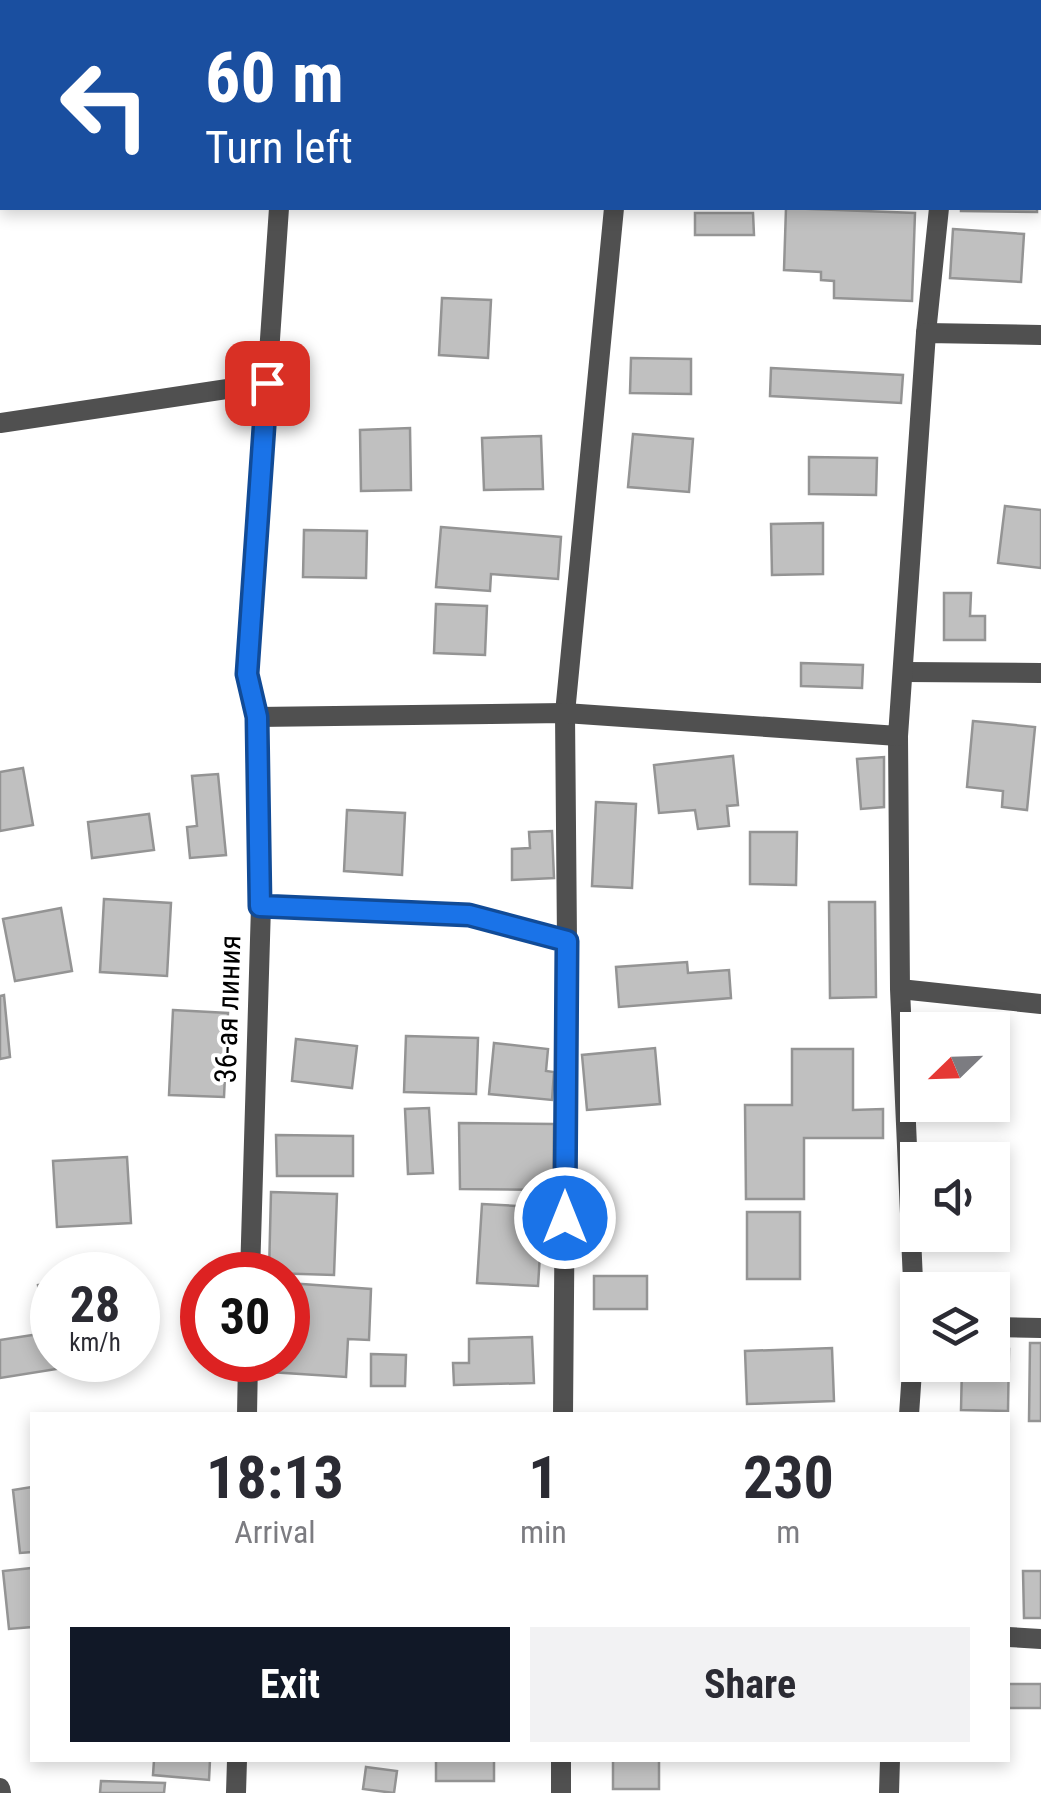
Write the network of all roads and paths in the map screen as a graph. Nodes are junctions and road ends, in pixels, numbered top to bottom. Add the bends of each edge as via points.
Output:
1 (279, 210) edge
2 (614, 210) edge
3 (939, 210) edge
4 (926, 332) junction
5 (1041, 336) edge
6 (267, 383) junction
7 (0, 423) edge
8 (905, 672) junction
9 (1041, 673) edge
10 (565, 713) junction
11 (257, 717) junction
12 (898, 736) junction
13 (260, 906) junction
14 (567, 941) junction
15 (900, 989) junction
16 (1041, 1004) edge
17 (251, 1252) edge
18 (913, 1272) edge
19 (1010, 1328) edge
20 (1041, 1328) edge
21 (248, 1382) edge
22 (911, 1382) edge
23 (247, 1412) edge
24 (563, 1412) edge
25 (908, 1412) edge
26 (1010, 1637) edge
27 (1041, 1639) edge
28 (237, 1762) edge
29 (561, 1762) edge
30 (890, 1762) edge
31 (236, 1793) edge
32 (562, 1793) edge
33 (890, 1793) edge

1 - 6 street, 36-ая линия
2 - 10 street
3 - 4 street
4 - 5 street
4 - 8 street
6 - 7 street
6 - 11 street, 36-ая линия via 247,674
8 - 9 street
8 - 12 street
10 - 11 street
10 - 12 street
10 - 14 street
11 - 13 street, 36-ая линия
12 - 15 street
13 - 14 street via 469,915
13 - 17 street, 36-ая линия
14 - 24 street
15 - 16 street
15 - 18 street
19 - 20 street
21 - 23 street
22 - 25 street
26 - 27 street
28 - 31 street
29 - 32 street
30 - 33 street

